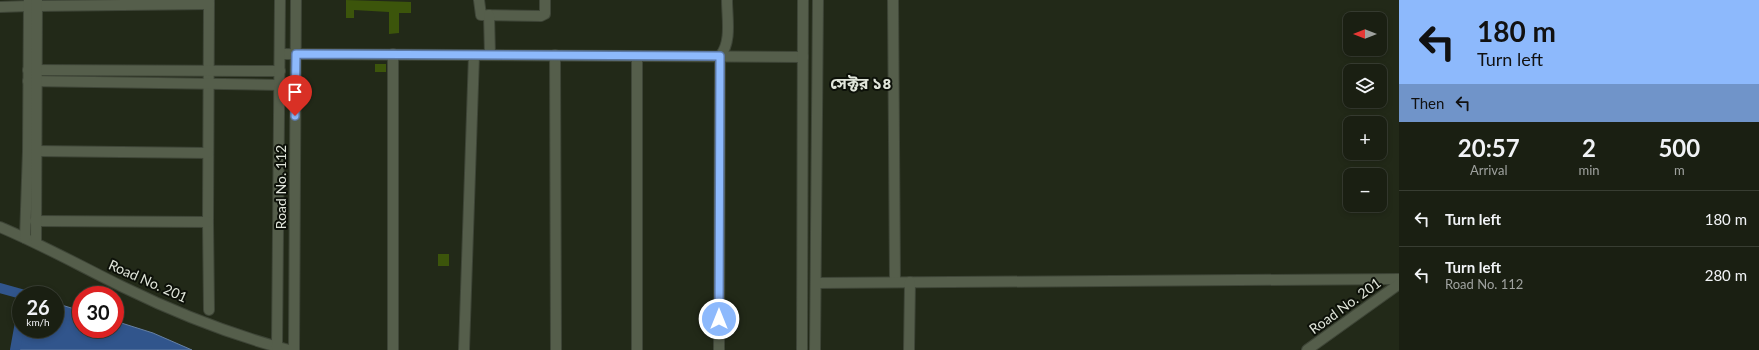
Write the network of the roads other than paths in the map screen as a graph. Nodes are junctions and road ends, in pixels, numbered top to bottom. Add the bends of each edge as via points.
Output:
1 (280, 0) edge
2 (296, 0) edge
3 (479, 0) edge
4 (545, 0) edge
5 (727, 0) edge
6 (803, 0) edge
7 (818, 0) edge
8 (893, 0) edge
9 (209, 2) edge
10 (33, 3) edge
11 (0, 6) edge
12 (489, 15) junction
13 (280, 54) junction
14 (296, 54) junction
15 (393, 54) junction
16 (474, 55) junction
17 (490, 55) junction
18 (555, 55) junction
19 (637, 56) junction
20 (720, 56) junction
21 (803, 57) junction
22 (32, 70) junction
23 (208, 71) junction
24 (280, 71) junction
25 (32, 81) junction
26 (208, 85) junction
27 (280, 85) junction
28 (35, 152) junction
29 (208, 153) junction
30 (35, 221) junction
31 (208, 222) junction
32 (0, 227) edge
33 (25, 238) junction
34 (36, 242) junction
35 (1399, 279) edge
36 (894, 282) junction
37 (910, 282) junction
38 (817, 283) junction
39 (1399, 284) edge
40 (209, 310) dead end
41 (277, 347) junction
42 (289, 350) edge
43 (294, 350) edge
44 (393, 350) edge
45 (464, 350) edge
46 (556, 350) edge
47 (637, 350) edge
48 (719, 350) edge
49 (802, 350) edge
50 (815, 350) edge
51 (909, 350) edge
52 (1307, 350) edge

1 - 13 street, Road No. 112
2 - 14 street, Road No. 112
3 - 12 street via 480,14
4 - 12 street via 545,14 541,16
5 - 20 street via 728,40
6 - 21 street
7 - 38 street
8 - 36 street
9 - 10 street
9 - 23 street
10 - 11 street
10 - 22 street
12 - 17 street
13 - 14 street
13 - 24 street, Road No. 112
14 - 15 street
14 - 43 street, Road No. 112
15 - 16 street
15 - 44 street
16 - 17 street
16 - 45 street
17 - 18 street
18 - 19 street
18 - 46 street
19 - 20 street
19 - 47 street
20 - 21 street
20 - 48 street
21 - 49 street
22 - 23 street
22 - 25 street
23 - 24 street
23 - 26 street
24 - 27 street, Road No. 112
25 - 26 street
25 - 28 street
25 - 33 street
26 - 27 street
26 - 29 street
27 - 41 street, Road No. 112
28 - 29 street
28 - 30 street
29 - 31 street
30 - 31 street
30 - 34 street
31 - 40 street
32 - 33 street, Road No. 201
33 - 34 street, Road No. 201
34 - 41 street, Road No. 201 via 131,291 238,335
35 - 37 street
36 - 37 street
36 - 38 street
37 - 51 street
38 - 50 street
39 - 52 street, Road No. 201
41 - 42 street, Road No. 201

